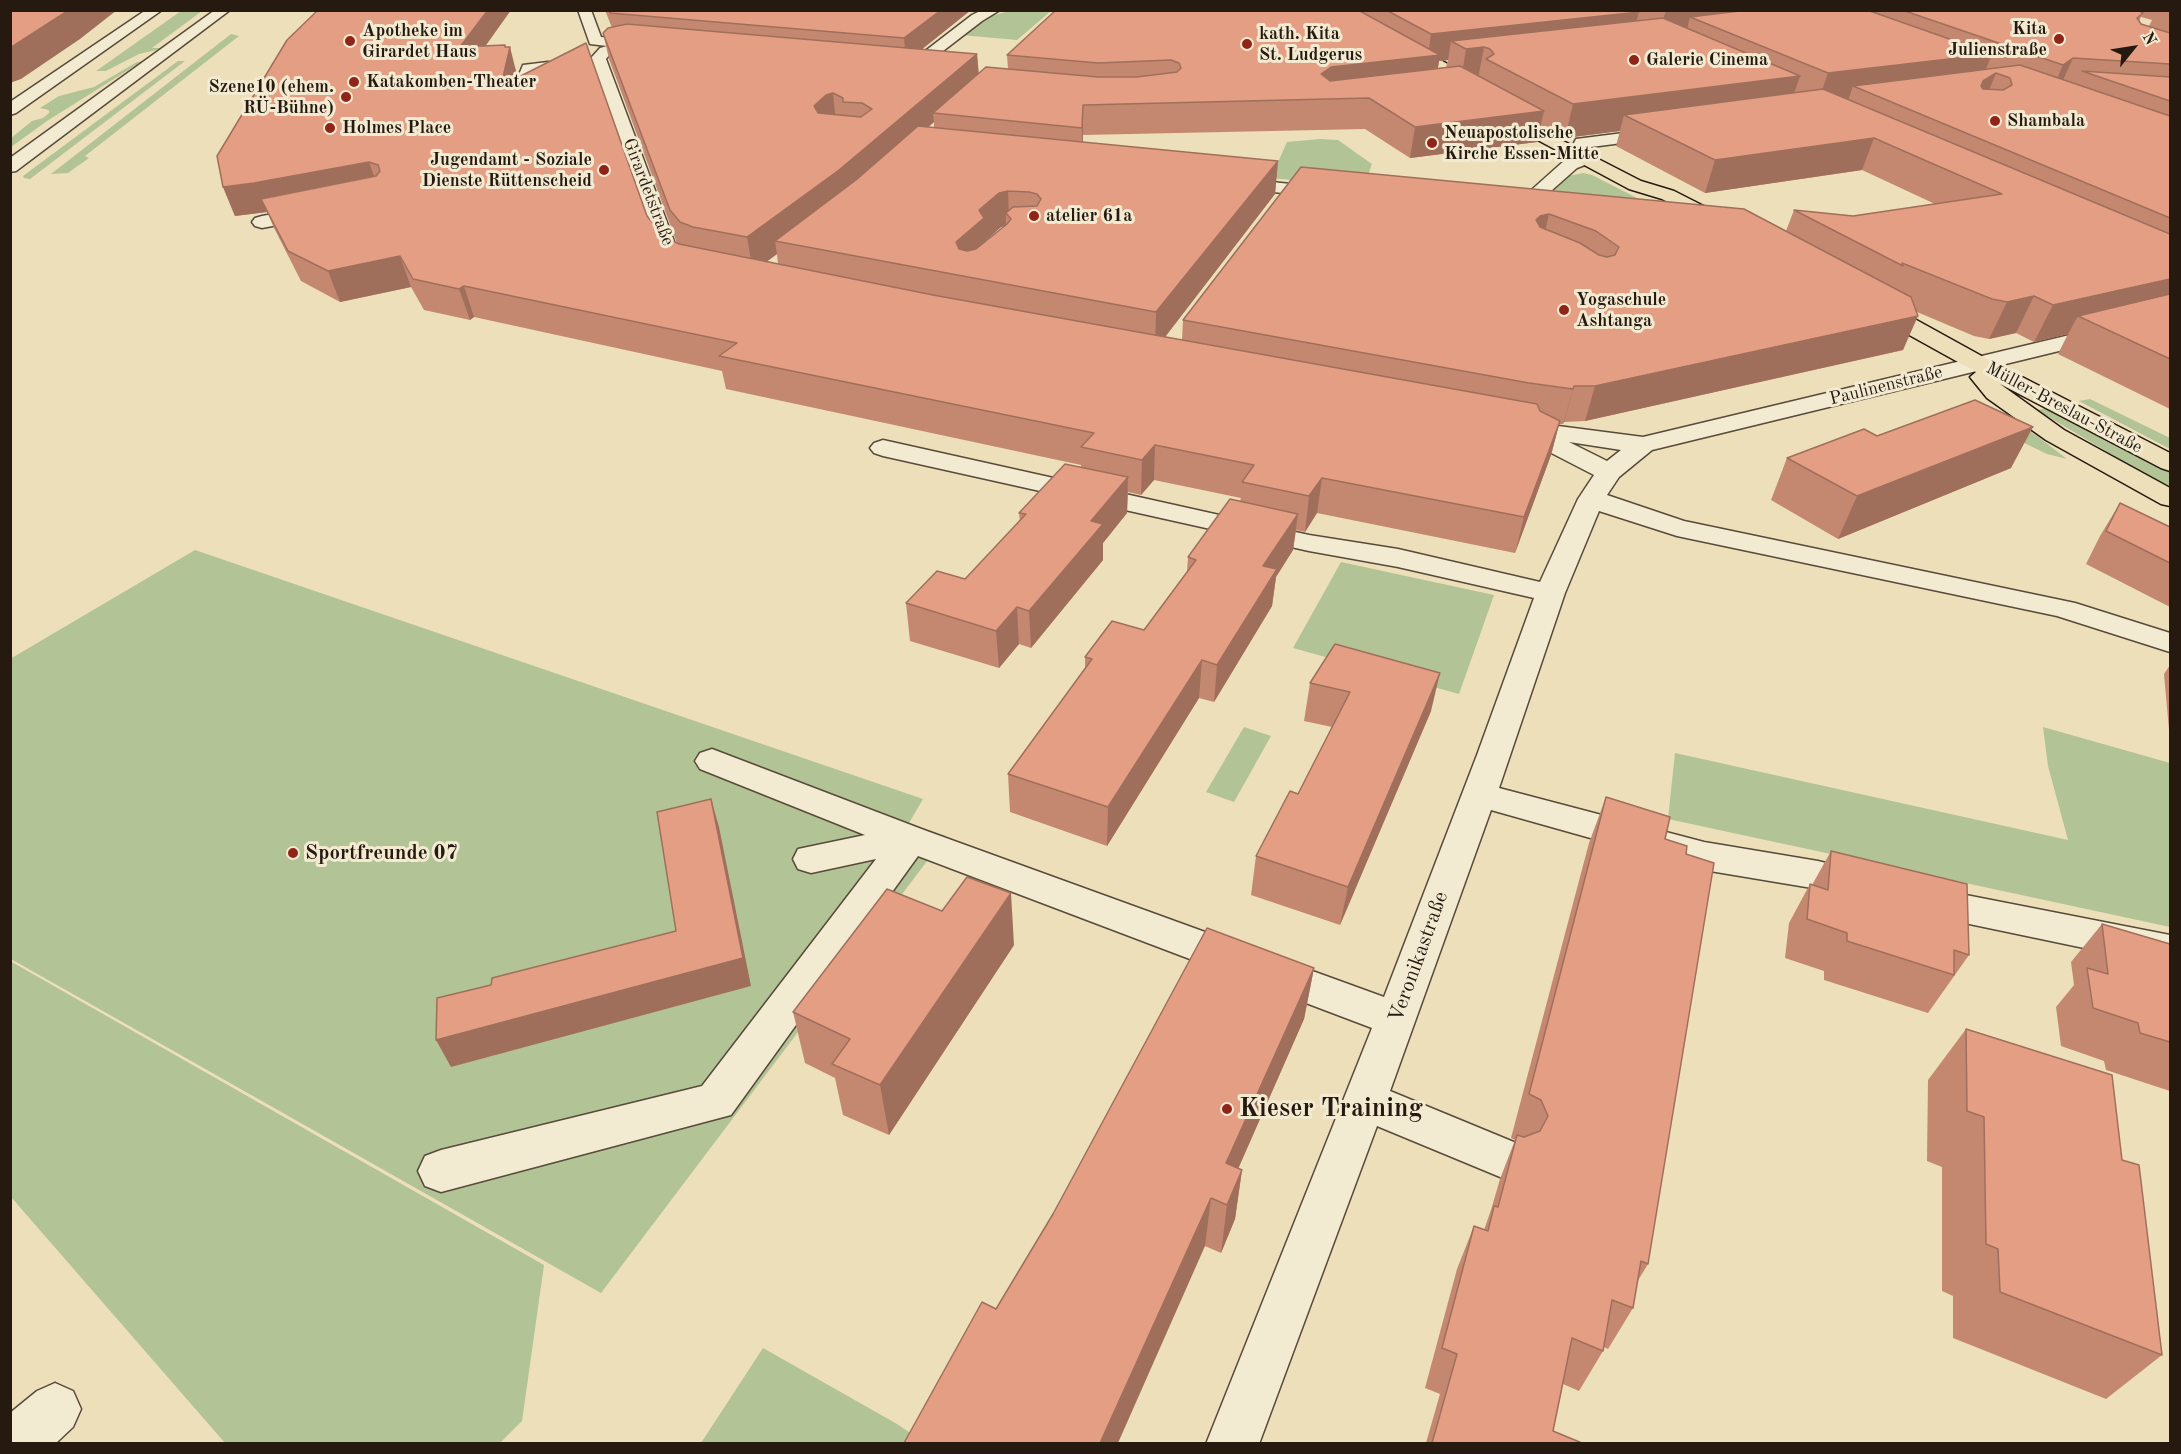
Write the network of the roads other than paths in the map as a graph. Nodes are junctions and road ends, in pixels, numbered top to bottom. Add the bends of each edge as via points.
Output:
1 (156, 10) edge
2 (224, 10) edge
3 (584, 10) edge
4 (994, 10) edge
5 (1338, 15) edge
6 (640, 45) edge
7 (596, 49) junction
8 (162, 56) junction
9 (1471, 63) edge
10 (121, 66) dead end
11 (548, 66) edge
12 (1444, 66) junction
13 (1421, 69) junction
14 (932, 70) edge
15 (526, 77) edge
16 (1478, 86) junction
17 (1456, 88) junction
18 (66, 92) dead end
19 (10, 94) edge
20 (33, 94) junction
21 (10, 110) edge
22 (1679, 130) edge
23 (1583, 151) junction
24 (10, 167) edge
25 (1217, 181) edge
26 (1291, 189) junction
27 (1344, 194) edge
28 (327, 210) edge
29 (1275, 211) edge
30 (1543, 213) edge
31 (262, 222) edge
32 (1738, 231) edge
33 (672, 279) edge
34 (1853, 294) edge
35 (2170, 318) edge
36 (1979, 364) junction
37 (1486, 422) edge
38 (1520, 428) junction
39 (1643, 445) junction
40 (883, 448) dead end
41 (2170, 463) edge
42 (1609, 472) junction
43 (2170, 498) edge
44 (1591, 499) junction
45 (1550, 593) junction
46 (2170, 643) edge
47 (712, 760) dead end
48 (1480, 795) junction
49 (911, 839) junction
50 (811, 859) dead end
51 (2170, 951) edge
52 (1396, 1019) junction
53 (1363, 1100) junction
54 (1505, 1159) dead end
55 (441, 1172) dead end
56 (55, 1409) dead end
57 (15, 1443) edge
58 (1232, 1443) edge

1 - 20 street
2 - 8 street
3 - 7 street, Girardetstraße
4 - 14 street via 906,68
5 - 12 main road
5 - 13 main road
6 - 7 street
7 - 33 street, Girardetstraße via 666,245 679,261 702,271
8 - 10 street via 138,58
8 - 24 street
9 - 12 street
11 - 15 street via 528,68
12 - 13 street
12 - 16 main road
13 - 17 main road
16 - 17 street
16 - 23 main road
17 - 23 main road
18 - 20 street
19 - 20 street
20 - 21 street
22 - 23 street
23 - 30 street via 1512,210
23 - 32 main road via 1635,185 1668,195
25 - 26 street
26 - 27 street
26 - 29 street
28 - 31 street
34 - 36 main road
35 - 36 street, Paulinenstraße
36 - 39 street, Paulinenstraße
36 - 41 main road, Müller-Breslau-Straße
36 - 43 main road, Müller-Breslau-Straße via 1980,374 1995,393 2015,409
37 - 38 street
38 - 39 street
38 - 42 street
39 - 42 street, Paulinenstraße
40 - 45 street
42 - 44 street, Veronikastraße
44 - 45 street, Veronikastraße
44 - 46 street via 1677,528 2064,609
45 - 48 street, Veronikastraße
47 - 49 street
48 - 51 street via 1704,856 1818,875 1954,909
48 - 52 street, Veronikastraße
49 - 50 street
49 - 52 street
49 - 55 street via 716,1102
52 - 53 street, Veronikastraße
53 - 54 street
53 - 58 street, Veronikastraße
56 - 57 street

